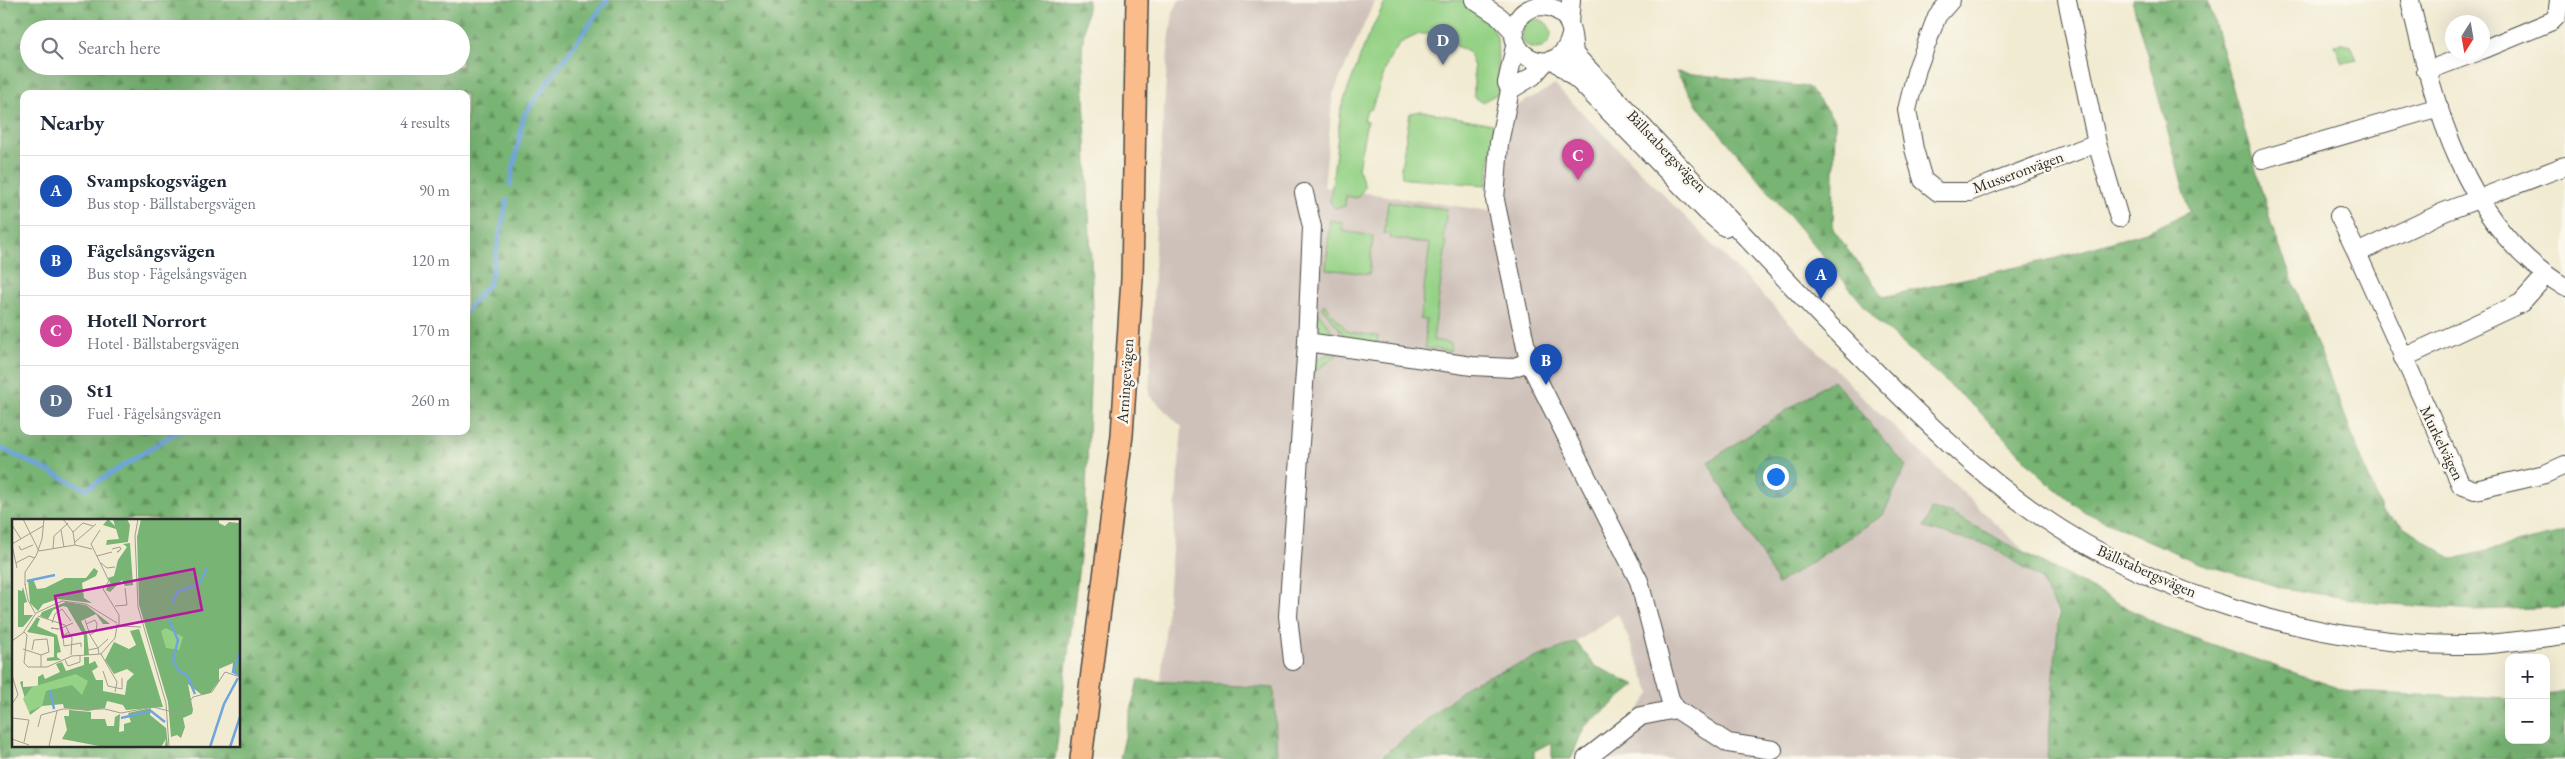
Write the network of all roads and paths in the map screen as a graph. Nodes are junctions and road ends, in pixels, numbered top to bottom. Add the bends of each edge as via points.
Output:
1 (1137, 0) edge
2 (1474, 0) edge
3 (1516, 0) edge
4 (1571, 0) edge
5 (1951, 0) edge
6 (2066, 0) edge
7 (2410, 0) edge
8 (2559, 0) edge
9 (1545, 4) edge
10 (1570, 29) junction
11 (1516, 38) junction
12 (2490, 47) edge
13 (2456, 60) edge
14 (1549, 61) junction
15 (2426, 71) junction
16 (1510, 90) junction
17 (2439, 107) junction
18 (2097, 143) junction
19 (2262, 159) dead end
20 (2565, 166) edge
21 (1304, 194) dead end
22 (2477, 199) junction
23 (2339, 216) dead end
24 (2118, 218) dead end
25 (2357, 253) junction
26 (1769, 265) junction
27 (2546, 275) junction
28 (2565, 287) edge
29 (1307, 342) junction
30 (2403, 358) junction
31 (1529, 362) junction
32 (2565, 465) edge
33 (2565, 635) edge
34 (1293, 661) dead end
35 (1676, 709) junction
36 (1773, 750) dead end
37 (1081, 759) edge
38 (1586, 759) edge

1 - 37 main road, Arningevägen via 1132,279 1122,435
2 - 11 street via 1500,17
3 - 9 street
4 - 10 street
5 - 18 street, Musseronvägen via 1937,16 1917,69 1907,110 1923,180 1938,192 1969,192
6 - 18 street
7 - 15 street
8 - 12 street via 2557,16 2552,21
9 - 10 street via 1563,14
9 - 11 street via 1521,15 1516,23
10 - 14 street via 1569,46 1562,55
10 - 26 street, Bällstabergsvägen via 1574,54
11 - 14 street via 1527,57
11 - 16 street via 1508,83
13 - 15 street
14 - 16 street
14 - 26 street, Bällstabergsvägen via 1582,82 1706,211
15 - 17 street
16 - 31 street via 1499,144 1495,200
17 - 19 street
17 - 22 street
18 - 24 street
20 - 22 street
21 - 29 street via 1312,226
22 - 25 street
22 - 27 street via 2501,233
23 - 25 street, Murkelvägen
25 - 30 street, Murkelvägen
26 - 33 street, Bällstabergsvägen via 1974,465 2039,515 2109,557 2214,601 2295,626 2360,638 2458,645
27 - 28 street
27 - 30 street via 2521,303
29 - 31 street via 1472,366 1511,368
29 - 34 street via 1288,616
30 - 32 street, Murkelvägen via 2456,475 2467,489 2536,476
31 - 35 street via 1639,581 1670,699
35 - 36 street via 1728,742
35 - 38 street via 1641,716

